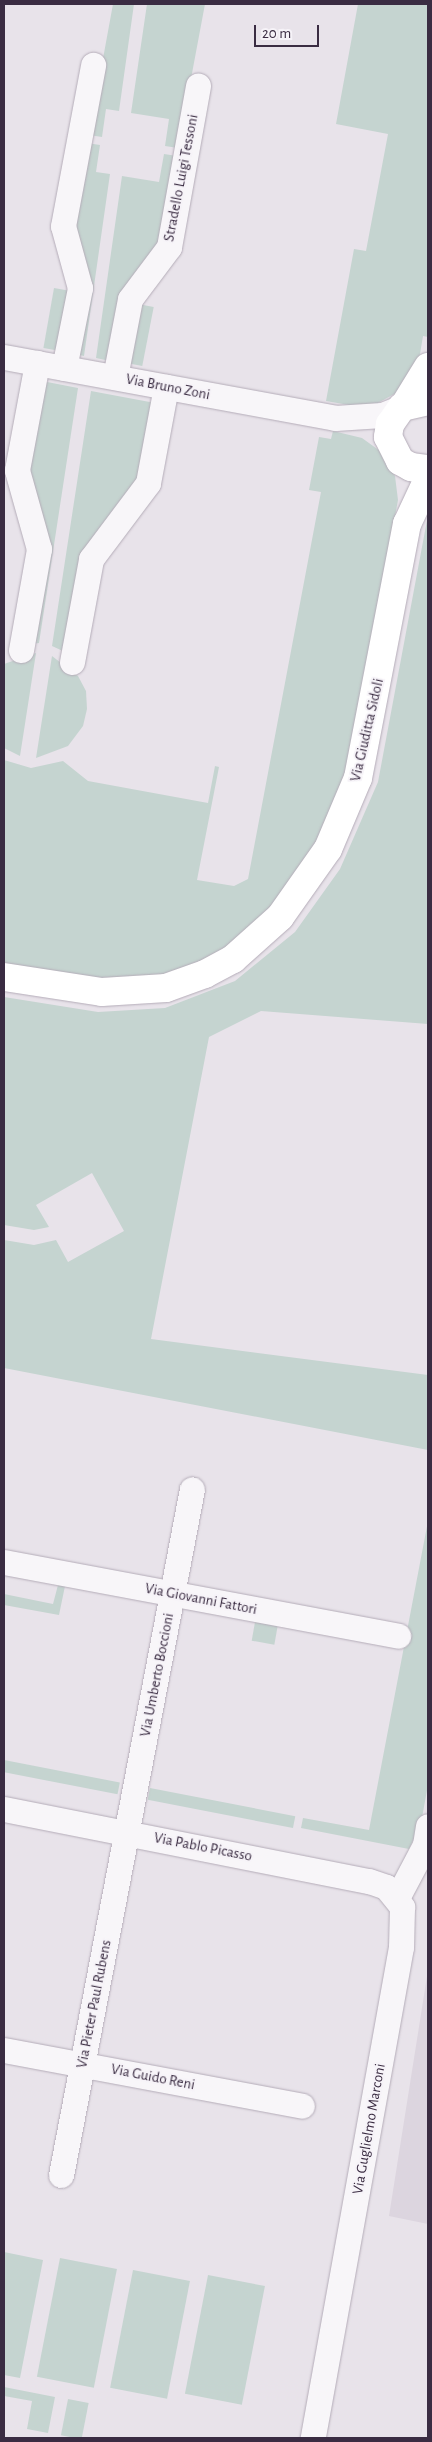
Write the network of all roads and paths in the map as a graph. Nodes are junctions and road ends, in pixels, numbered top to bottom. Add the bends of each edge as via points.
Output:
1 (93, 65) dead end
2 (198, 86) dead end
3 (4, 357) edge
4 (37, 363) junction
5 (428, 367) edge
6 (64, 368) junction
7 (116, 377) junction
8 (166, 387) junction
9 (412, 405) edge
10 (332, 418) junction
11 (393, 453) junction
12 (428, 469) edge
13 (428, 479) edge
14 (406, 524) junction
15 (21, 650) dead end
16 (72, 662) dead end
17 (4, 977) edge
18 (192, 1489) dead end
19 (4, 1562) edge
20 (172, 1594) junction
21 (398, 1636) dead end
22 (4, 1809) edge
23 (428, 1826) edge
24 (126, 1832) junction
25 (397, 1898) junction
26 (4, 2050) edge
27 (82, 2064) junction
28 (302, 2106) dead end
29 (61, 2175) dead end
30 (313, 2438) edge

1 - 6 street via 63,226 80,288
2 - 7 street, Stradello Luigi Tessoni via 169,248 130,299
3 - 4 street, Via Bruno Zoni
4 - 6 street, Via Bruno Zoni
4 - 15 street via 17,470 39,549
5 - 9 street
6 - 7 street, Via Bruno Zoni
7 - 8 street, Via Bruno Zoni
8 - 10 street, Via Bruno Zoni
8 - 16 street via 148,483 91,559
9 - 10 street, Via Bruno Zoni via 382,415
9 - 11 street, Via Giuditta Sidoli via 390,424
10 - 11 street, Via Bruno Zoni via 374,435
11 - 12 street via 411,467
11 - 14 street, Via Giuditta Sidoli via 405,478
13 - 14 street, Via Giuditta Sidoli
14 - 17 street, Via Giuditta Sidoli via 358,778 328,849 280,917 233,959 205,974 166,988 102,992
18 - 20 street, Via Umberto Boccioni
19 - 20 street, Via Giovanni Fattori
20 - 21 street, Via Giovanni Fattori
20 - 24 street, Via Umberto Boccioni
22 - 24 street, Via Pablo Picasso
23 - 25 street via 425,1845
24 - 25 street, Via Pablo Picasso via 379,1883
24 - 27 street, Via Pieter Paul Rubens
25 - 30 street, Via Guglielmo Marconi via 404,1916 401,1947
26 - 27 street, Via Guido Reni
27 - 28 street, Via Guido Reni
27 - 29 street, Via Pieter Paul Rubens

